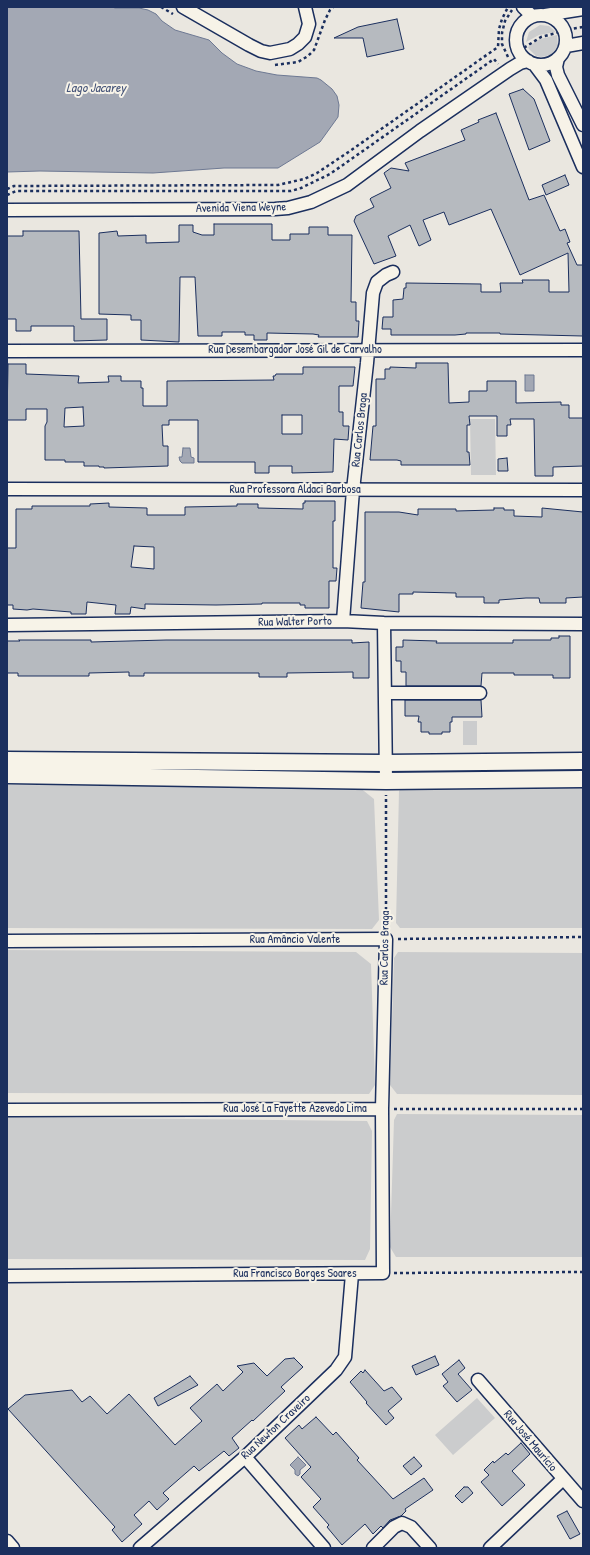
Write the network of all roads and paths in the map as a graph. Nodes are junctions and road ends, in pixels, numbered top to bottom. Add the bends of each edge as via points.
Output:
1 (183, 7) edge
2 (305, 7) edge
3 (508, 7) edge
4 (519, 8) edge
5 (583, 9) edge
6 (545, 15) junction
7 (532, 16) junction
8 (583, 27) edge
9 (565, 30) junction
10 (583, 43) edge
11 (527, 44) dead end
12 (566, 46) junction
13 (558, 58) junction
14 (531, 62) junction
15 (406, 112) junction
16 (410, 117) junction
17 (414, 123) dead end
18 (583, 125) edge
19 (583, 167) edge
20 (7, 189) edge
21 (7, 195) edge
22 (7, 210) edge
23 (393, 272) dead end
24 (368, 350) junction
25 (583, 350) edge
26 (7, 351) edge
27 (7, 489) edge
28 (353, 490) junction
29 (583, 490) edge
30 (343, 621) junction
31 (384, 623) junction
32 (583, 624) edge
33 (7, 625) edge
34 (384, 693) junction
35 (480, 693) dead end
36 (7, 760) edge
37 (583, 761) edge
38 (504, 762) junction
39 (385, 763) junction
40 (7, 775) edge
41 (583, 779) edge
42 (504, 780) junction
43 (386, 781) junction
44 (583, 937) edge
45 (386, 940) junction
46 (7, 941) edge
47 (382, 1109) junction
48 (583, 1109) edge
49 (7, 1110) edge
50 (583, 1272) edge
51 (383, 1273) junction
52 (352, 1274) junction
53 (7, 1276) edge
54 (478, 1380) dead end
55 (245, 1457) junction
56 (563, 1479) junction
57 (583, 1501) edge
58 (7, 1541) edge
59 (13, 1548) edge
60 (140, 1548) edge
61 (324, 1548) edge
62 (373, 1548) edge
63 (430, 1548) edge
64 (490, 1548) edge

1 - 2 street via 249,45 270,53 290,49 305,37 309,24
3 - 15 path via 499,29 498,47
4 - 7 street
4 - 16 path via 512,9 502,33 502,44 509,57 498,64 494,58
5 - 6 street
6 - 7 street
6 - 9 street via 557,20
7 - 14 street via 521,24 516,37 518,51
8 - 9 path
9 - 11 path
9 - 12 street
10 - 12 street
12 - 13 street
13 - 14 street via 545,64
13 - 18 street via 558,75
14 - 19 street via 546,80
14 - 22 street, Avenida Viena Weyne via 520,63 510,69 347,185 311,202 288,208
15 - 16 path
15 - 20 path via 317,173 287,184 14,186
16 - 17 path
16 - 21 path via 325,177 291,191 16,191
23 - 24 street, Rua Carlos Braga via 377,282 373,293
24 - 25 street, Rua Desembargador José Gil de Carvalho
24 - 26 street, Rua Desembargador José Gil de Carvalho
24 - 28 street, Rua Carlos Braga
27 - 28 street, Rua Professora Aldaci Barbosa
28 - 29 street, Rua Professora Aldaci Barbosa
28 - 30 street, Rua Carlos Braga
30 - 31 street, Rua Walter Porto
30 - 33 street, Rua Walter Porto
31 - 32 street, Rua Walter Porto
31 - 34 street
34 - 35 street
34 - 39 street
36 - 39 main road
37 - 38 main road
38 - 39 main road
38 - 42 main road
39 - 43 street
40 - 43 main road
41 - 42 main road
42 - 43 main road
43 - 45 path, Rua Carlos Braga
44 - 45 path
45 - 46 street, Rua Amâncio Valente
45 - 47 street, Rua Carlos Braga
47 - 48 path, Rua José La Fayette Azevedo Lima
47 - 49 street, Rua José La Fayette Azevedo Lima
47 - 51 street, Rua Carlos Braga
50 - 51 path
51 - 52 street, Rua Francisco Borges Soares
52 - 53 street, Rua Francisco Borges Soares
52 - 55 street, Rua Newton Craveiro via 345,1357 336,1370
54 - 56 street, Rua José Maurício
55 - 60 street, Rua Newton Craveiro
55 - 61 street
56 - 57 street, Rua José Maurício
56 - 64 street
58 - 59 street
62 - 63 street via 394,1527 402,1523 411,1527

